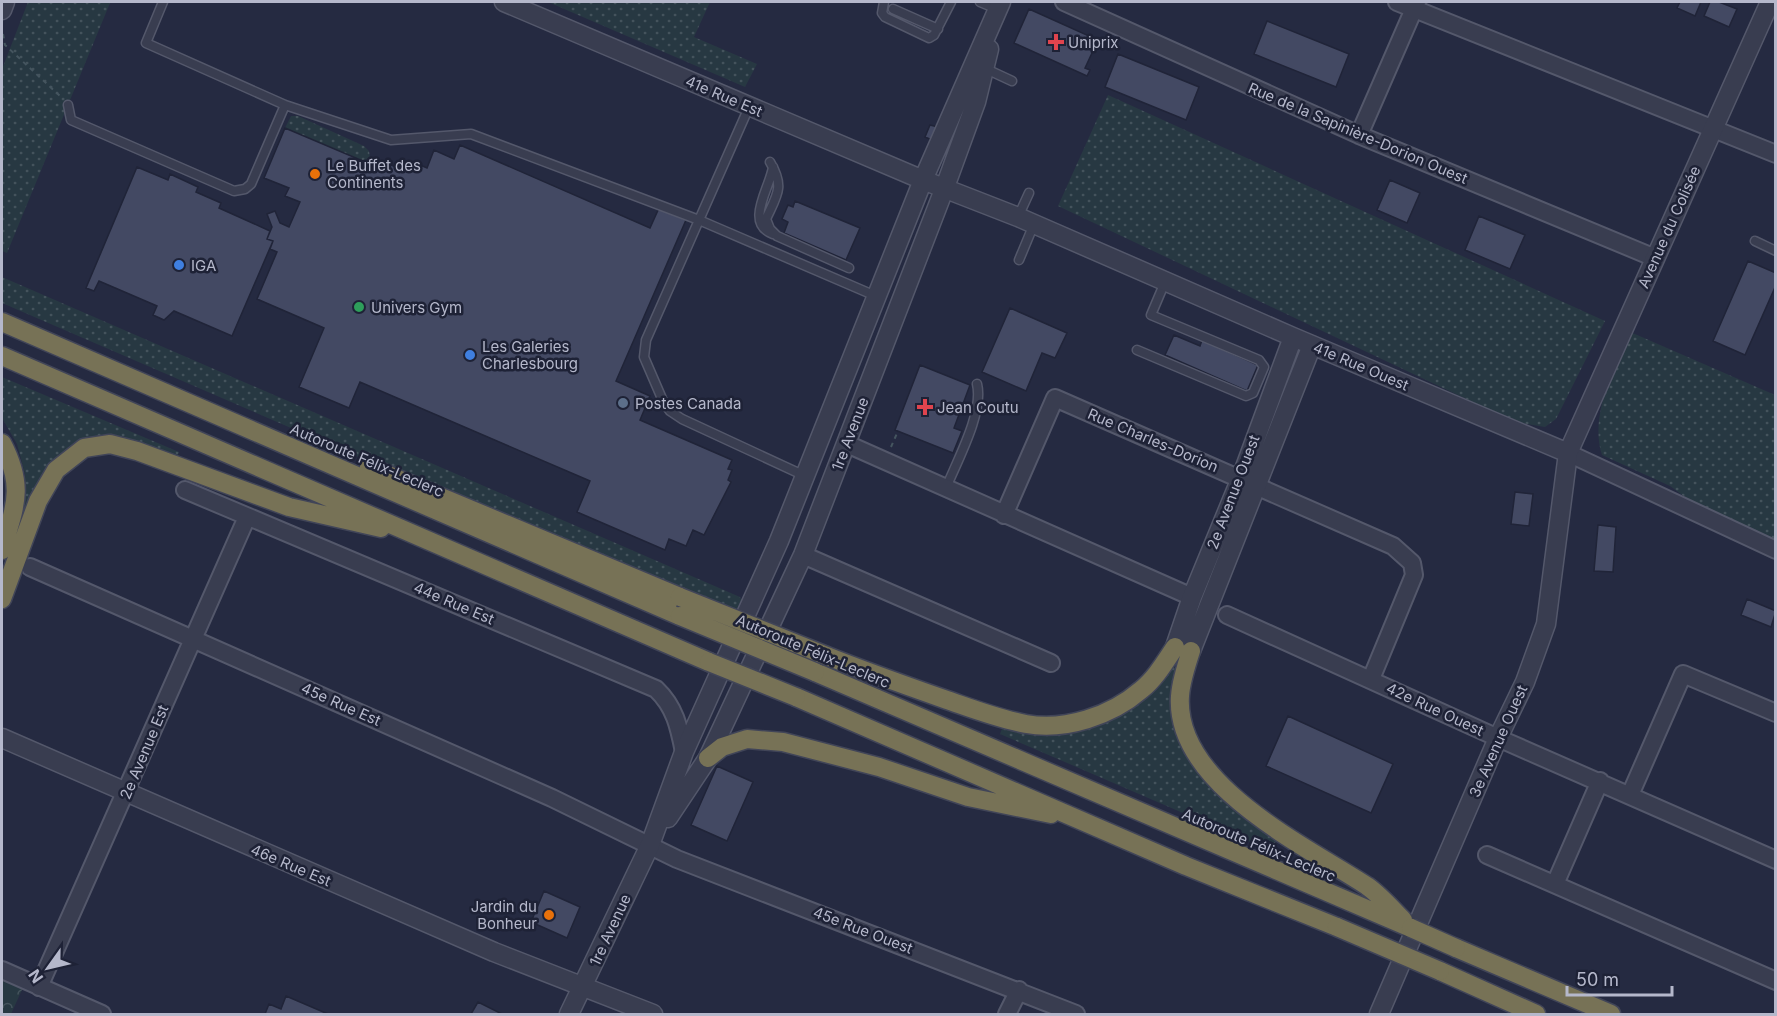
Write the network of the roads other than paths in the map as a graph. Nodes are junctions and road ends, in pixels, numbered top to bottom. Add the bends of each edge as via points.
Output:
1 (5, 2) edge
2 (163, 2) edge
3 (504, 2) edge
4 (884, 2) edge
5 (951, 2) edge
6 (980, 2) edge
7 (1064, 2) edge
8 (1397, 2) edge
9 (1770, 2) edge
10 (1001, 4) edge
11 (1416, 5) edge
12 (893, 9) dead end
13 (2, 10) edge
14 (938, 28) junction
15 (984, 68) junction
16 (1012, 81) dead end
17 (68, 105) road end
18 (285, 105) junction
19 (749, 107) junction
20 (1713, 129) junction
21 (1359, 135) junction
22 (1776, 154) edge
23 (772, 164) dead end
24 (923, 180) junction
25 (945, 187) junction
26 (1029, 193) dead end
27 (699, 220) junction
28 (1026, 220) junction
29 (1755, 241) dead end
30 (1776, 251) edge
31 (1655, 258) junction
32 (1019, 260) dead end
33 (849, 268) dead end
34 (1165, 282) junction
35 (879, 297) junction
36 (2, 322) edge
37 (1293, 337) junction
38 (1312, 345) junction
39 (1137, 350) dead end
40 (2, 356) edge
41 (977, 384) dead end
42 (2, 443) edge
43 (847, 444) junction
44 (297, 449) junction
45 (1568, 453) junction
46 (805, 476) junction
47 (1248, 482) junction
48 (946, 488) junction
49 (185, 490) dead end
50 (1004, 514) junction
51 (247, 517) junction
52 (418, 536) junction
53 (2, 550) edge
54 (1776, 550) edge
55 (803, 555) junction
56 (30, 567) dead end
57 (1192, 597) junction
58 (2, 599) edge
59 (1227, 615) dead end
60 (194, 639) junction
61 (1183, 649) junction
62 (1051, 663) dead end
63 (1371, 679) junction
64 (1776, 713) edge
65 (2, 738) edge
66 (1498, 738) junction
67 (684, 752) junction
68 (708, 758) junction
69 (1600, 781) junction
70 (127, 794) junction
71 (1630, 795) junction
72 (1090, 822) junction
73 (650, 845) junction
74 (1487, 855) dead end
75 (1776, 860) edge
76 (1555, 884) junction
77 (1411, 928) junction
78 (2, 970) edge
79 (1776, 981) edge
80 (39, 987) junction
81 (583, 988) junction
82 (1019, 990) junction
83 (646, 1013) edge
84 (102, 1014) edge
85 (569, 1014) edge
86 (1007, 1014) edge
87 (1076, 1014) edge
88 (1379, 1014) edge
89 (1536, 1014) edge
90 (1611, 1014) edge

1 - 13 street
2 - 18 lane via 146,42
3 - 19 street, 41e Rue Est
4 - 14 lane via 882,12 891,22 929,38
5 - 14 lane
6 - 10 lane
7 - 21 street, Rue de la Sapinière-Dorion Ouest
8 - 11 street
9 - 20 street, Avenue du Colisée
10 - 15 street, 1re Avenue
10 - 24 street, 1re Avenue
11 - 20 street
11 - 21 street
12 - 14 lane
15 - 16 lane
15 - 25 street, 1re Avenue
17 - 18 lane via 71,120 234,191 250,184
18 - 27 lane via 392,140 471,134
19 - 24 street, 41e Rue Est
19 - 27 lane
20 - 22 street
20 - 31 street, Avenue du Colisée
21 - 31 street, Rue de la Sapinière-Dorion Ouest
23 - 33 lane via 779,185 766,219 770,229 777,236
24 - 25 street, 41e Rue Est
24 - 35 street, 1re Avenue
25 - 28 street, 41e Rue Ouest
25 - 43 street, 1re Avenue
26 - 28 lane
27 - 35 lane
27 - 46 lane via 646,340 644,357 663,401 682,419
28 - 32 lane
28 - 34 street, 41e Rue Ouest
29 - 30 lane
31 - 45 street, Avenue du Colisée
34 - 37 street, 41e Rue Ouest
34 - 39 lane via 1151,315 1258,360 1264,367 1253,393 1246,396
35 - 46 street, 1re Avenue
36 - 44 highway, Autoroute Félix-Leclerc
37 - 38 street, 41e Rue Ouest
37 - 47 street, 2e Avenue Ouest
38 - 45 street, 41e Rue Ouest
38 - 47 street, 2e Avenue Ouest
40 - 52 highway
41 - 48 lane via 980,395
42 - 53 highway via 18,487
43 - 48 street
43 - 55 street, 1re Avenue
44 - 61 highway, bridge via 366,466 826,656 982,712 1027,724 1056,726 1089,719 1120,705 1142,690
44 - 77 highway, Autoroute Félix-Leclerc, bridge
45 - 54 street, 41e Rue Ouest
45 - 66 street, 3e Avenue Ouest via 1546,624 1525,682
46 - 67 street, 1re Avenue
47 - 50 street, Rue Charles-Dorion via 1055,398
47 - 57 street, 2e Avenue Ouest
47 - 61 street, 2e Avenue Ouest
47 - 63 street, Rue Charles-Dorion via 1393,546 1412,563 1411,588
48 - 50 street
49 - 51 street, 44e Rue Est
50 - 57 street
51 - 60 street, 2e Avenue Est
51 - 67 street, 44e Rue Est via 656,689 676,715
52 - 58 highway via 289,507 110,444 84,448 56,470 38,501
52 - 72 highway, bridge
55 - 62 street
55 - 68 street, 1re Avenue
56 - 60 street, 45e Rue Est
57 - 61 street, 2e Avenue Ouest
59 - 63 street, 42e Rue Ouest
60 - 70 street, 2e Avenue Est
60 - 73 street, 45e Rue Est
61 - 77 highway via 1183,722 1194,750 1214,776 1250,811 1369,888
63 - 66 street, 42e Rue Ouest
64 - 71 street via 1683,674
65 - 70 street, 46e Rue Est
66 - 69 street, 42e Rue Ouest
66 - 88 street, 3e Avenue Ouest
67 - 73 street, 1re Avenue
68 - 72 highway via 722,747 747,739 783,742 879,767 968,797
68 - 73 street, 1re Avenue
69 - 71 street, 42e Rue Ouest
69 - 76 street
70 - 80 street, 2e Avenue Est
70 - 81 street, 46e Rue Est
71 - 75 street, 42e Rue Ouest
72 - 89 highway, bridge
73 - 81 street, 1re Avenue
73 - 82 street, 45e Rue Ouest via 677,859
74 - 76 street
76 - 79 street
77 - 90 highway, Autoroute Félix-Leclerc, bridge
78 - 80 street
80 - 84 street
81 - 83 street, 46e Rue Est
81 - 85 street, 1re Avenue
82 - 86 street
82 - 87 street, 45e Rue Ouest

